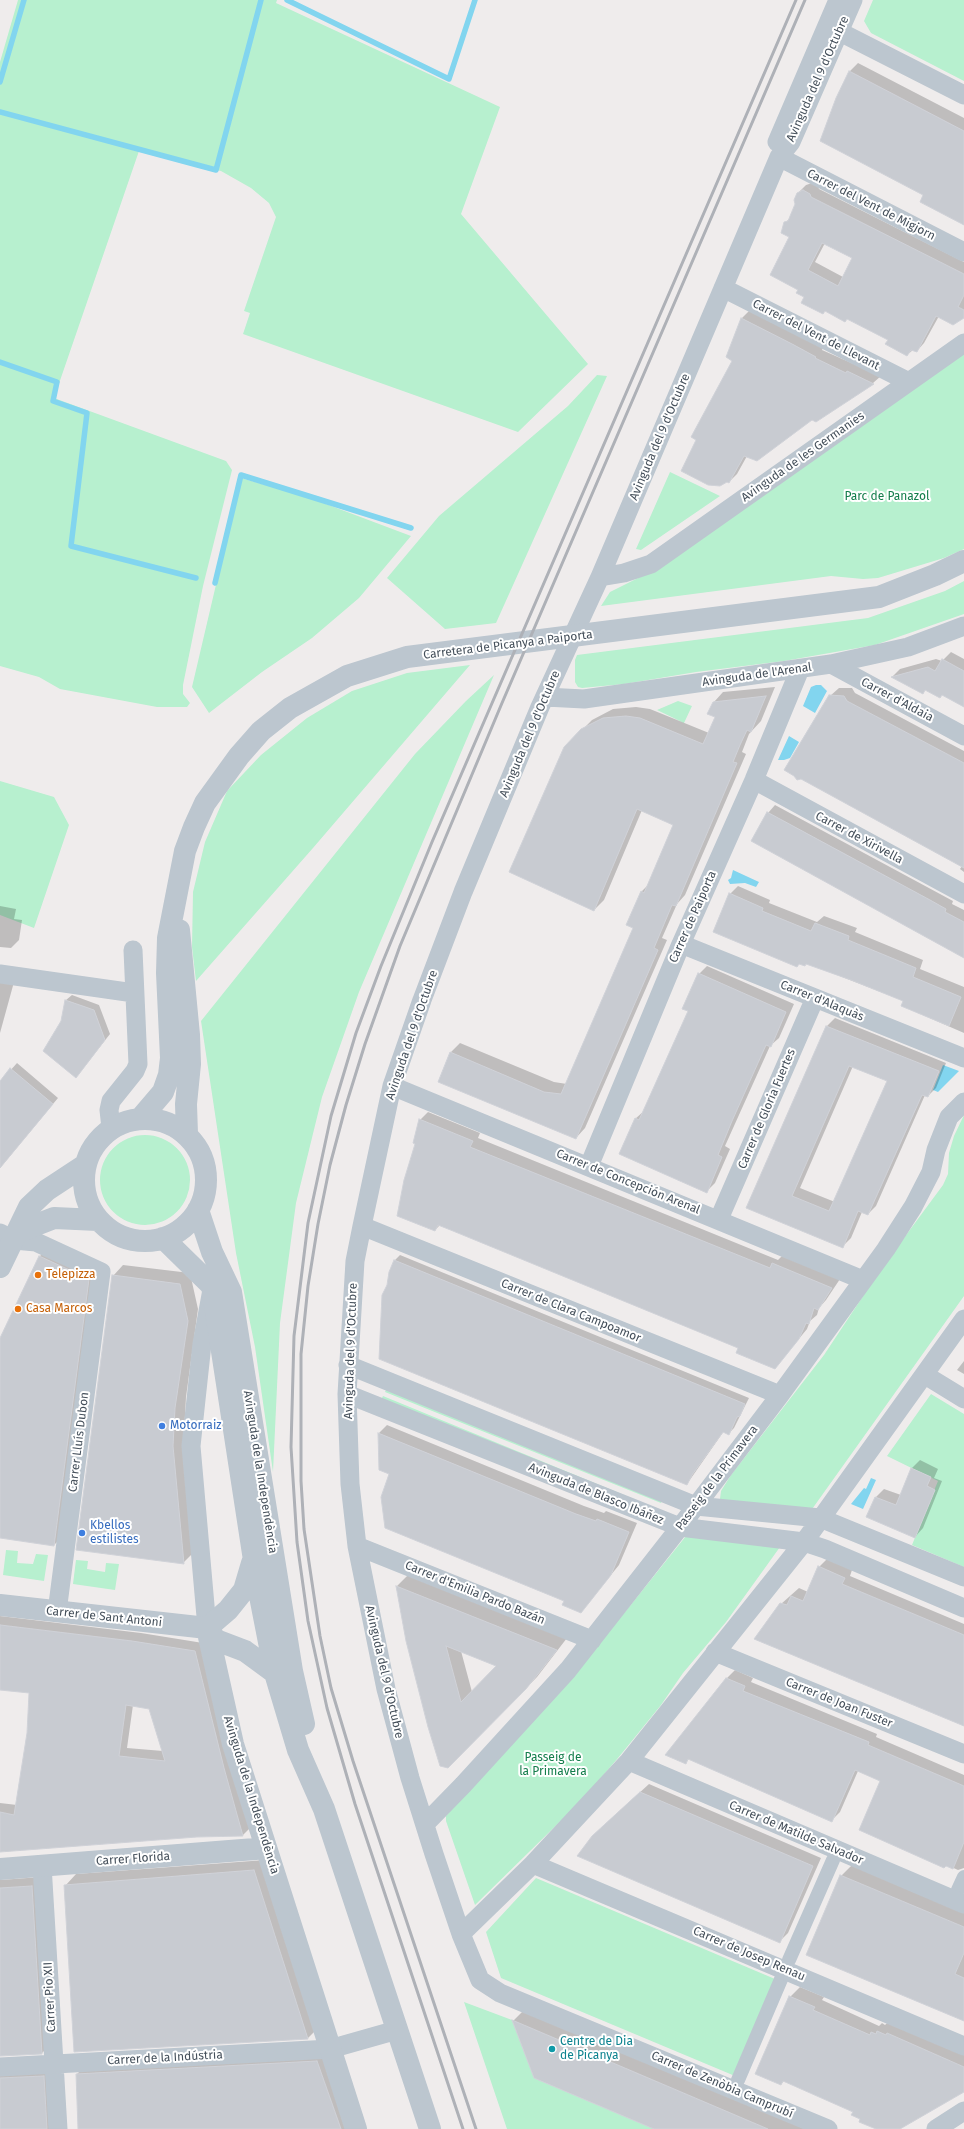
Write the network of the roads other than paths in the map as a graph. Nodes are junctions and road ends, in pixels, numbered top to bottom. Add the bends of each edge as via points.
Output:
1 (838, 0) edge
2 (853, 0) edge
3 (840, 32) junction
4 (964, 95) edge
5 (779, 157) junction
6 (964, 252) edge
7 (722, 288) junction
8 (964, 343) edge
9 (909, 382) junction
10 (616, 540) junction
11 (964, 561) edge
12 (640, 568) junction
13 (600, 577) junction
14 (964, 626) edge
15 (831, 664) junction
16 (800, 669) junction
17 (545, 697) junction
18 (964, 736) edge
19 (754, 780) junction
20 (964, 894) edge
21 (175, 906) junction
22 (681, 944) junction
23 (133, 950) dead end
24 (0, 974) edge
25 (134, 993) junction
26 (814, 998) junction
27 (964, 1058) edge
28 (392, 1086) junction
29 (964, 1102) edge
30 (140, 1118) junction
31 (111, 1128) junction
32 (188, 1134) junction
33 (85, 1165) junction
34 (588, 1166) junction
35 (198, 1210) junction
36 (719, 1219) junction
37 (98, 1220) junction
38 (362, 1226) junction
39 (11, 1235) edge
40 (163, 1238) junction
41 (0, 1267) edge
42 (864, 1280) junction
43 (212, 1286) junction
44 (964, 1319) edge
45 (348, 1365) junction
46 (925, 1375) junction
47 (347, 1394) junction
48 (780, 1395) junction
49 (964, 1399) edge
50 (696, 1506) junction
51 (820, 1518) junction
52 (680, 1527) junction
53 (804, 1542) junction
54 (357, 1546) junction
55 (254, 1558) junction
56 (964, 1577) edge
57 (0, 1605) edge
58 (964, 1608) edge
59 (57, 1612) junction
60 (207, 1628) junction
61 (592, 1640) junction
62 (715, 1652) junction
63 (275, 1673) junction
64 (964, 1754) edge
65 (629, 1761) junction
66 (324, 1809) junction
67 (424, 1824) junction
68 (265, 1846) junction
69 (833, 1860) dead end
70 (533, 1864) junction
71 (42, 1865) junction
72 (0, 1869) edge
73 (964, 1877) edge
74 (961, 1897) edge
75 (461, 1934) junction
76 (789, 1960) dead end
77 (782, 1977) dead end
78 (483, 1984) joint
79 (398, 2030) junction
80 (964, 2046) edge
81 (330, 2049) junction
82 (54, 2064) junction
83 (0, 2067) edge
84 (738, 2080) dead end
85 (964, 2111) edge
86 (58, 2129) edge
87 (356, 2129) edge
88 (430, 2129) edge
89 (828, 2129) edge
90 (936, 2129) edge

1 - 5 street, Avinguda del 9 d'Octubre via 778,138
2 - 3 street, Avinguda del 9 d'Octubre
3 - 4 street
3 - 5 street, Avinguda del 9 d'Octubre via 791,142
5 - 6 street, Carrer del Vent de Migjorn
5 - 7 street, Avinguda del 9 d'Octubre
7 - 9 street, Carrer del Vent de Llevant
7 - 10 street, Avinguda del 9 d'Octubre
8 - 9 street, Avinguda de les Germanies
9 - 12 street, Avinguda de les Germanies via 657,559
10 - 12 street via 629,563
10 - 13 street, Avinguda del 9 d'Octubre
11 - 21 street, Carretera de Picanya a Paiporta via 879,597 407,657 347,676 290,708 261,731 221,779 194,826 185,851
12 - 13 street, Avinguda de les Germanies
13 - 17 street, Avinguda del 9 d'Octubre
14 - 15 street, Avinguda de l'Arenal via 908,647
15 - 16 street, Avinguda de l'Arenal
15 - 18 street, Carrer d'Aldaia
16 - 17 street, Avinguda de l'Arenal via 584,699
16 - 19 street, Carrer de Paiporta
17 - 28 street, Avinguda del 9 d'Octubre via 463,892
19 - 20 street, Carrer de Xirivella
19 - 22 street, Carrer de Paiporta
21 - 30 street, Carretera de Picanya a Paiporta via 168,938 170,1075 163,1092
21 - 32 street, Carretera de Picanya a Paiporta via 181,942 189,1035 190,1064 186,1104
22 - 26 street, Carrer d'Alaquàs
22 - 34 street, Carrer de Paiporta
23 - 25 street
24 - 25 street
25 - 31 street via 138,1064 111,1101
26 - 27 street, Carrer d'Alaquàs
26 - 36 street, Carrer de Gloria Fuertes
28 - 34 street, Carrer de Concepción Arenal
28 - 38 street, Avinguda del 9 d'Octubre
29 - 42 street, Passeig de la Primavera via 949,1117 936,1150 931,1172 913,1207
30 - 31 street
30 - 32 street via 159,1120
31 - 33 street via 90,1151
32 - 35 street via 204,1165 206,1180
33 - 37 street via 84,1185 88,1204
33 - 39 street via 47,1190 29,1207
34 - 36 street, Carrer de Concepción Arenal
35 - 40 street via 177,1232
35 - 66 street, Avinguda de la Independència via 212,1252 231,1292 292,1671
36 - 42 street, Carrer de Concepción Arenal
37 - 39 street via 54,1218
37 - 40 street via 112,1232 128,1239 146,1241
38 - 45 street, Avinguda del 9 d'Octubre via 355,1261
38 - 48 street, Carrer de Clara Campoamor
39 - 41 street
39 - 59 street, Carrer Lluís Dubon via 36,1242 101,1272
40 - 43 street
42 - 48 street, Passeig de la Primavera
43 - 55 street, Avinguda de la Independència
43 - 60 street, Avinguda de la Independència via 202,1344 191,1446
44 - 46 street
45 - 47 street, Avinguda del 9 d'Octubre
45 - 50 street
46 - 49 street
46 - 51 street
47 - 52 street, Avinguda de Blasco Ibáñez
47 - 54 street, Avinguda del 9 d'Octubre via 350,1484
48 - 50 street, Passeig de la Primavera
50 - 51 street
50 - 52 street, Passeig de la Primavera
51 - 53 street
51 - 56 street
52 - 53 street, Avinguda de Blasco Ibáñez
52 - 61 street, Passeig de la Primavera
53 - 58 street, Avinguda de Blasco Ibáñez
53 - 62 street
54 - 61 street, Carrer d'Emilia Pardo Bazán
54 - 67 street, Avinguda del 9 d'Octubre via 386,1689
55 - 60 street via 244,1590 228,1610
55 - 63 street, Avinguda de la Independència
57 - 59 street, Carrer de Sant Antoni
59 - 60 street, Carrer de Sant Antoni
60 - 63 street via 216,1640 245,1651
60 - 68 street, Avinguda de la Independència via 233,1744
61 - 67 street, Passeig de la Primavera via 568,1670
62 - 64 street, Carrer de Joan Fuster
62 - 65 street
63 - 66 street, Avinguda de la Independència via 298,1750
65 - 70 street
65 - 74 street, Carrer de Matilde Salvador
66 - 79 street, Avinguda de la Independència
67 - 75 street, Avinguda del 9 d'Octubre
68 - 71 street, Carrer Florida via 256,1849
68 - 81 street, Avinguda de la Independència
69 - 76 street
70 - 75 street
70 - 80 street, Carrer de Josep Renau
71 - 72 street, Carrer Florida
71 - 82 street, Carrer Pio XII
73 - 74 street
75 - 78 street, Avinguda del 9 d'Octubre
77 - 84 street
78 - 89 street, Carrer de Zenòbia Camprubí
79 - 81 street, Carrer de la Indústria
79 - 88 street, Avinguda de la Independència
81 - 82 street, Carrer de la Indústria
81 - 87 street, Avinguda de la Independència
82 - 83 street, Carrer de la Indústria
82 - 86 street, Carrer Pio XII
85 - 90 street

